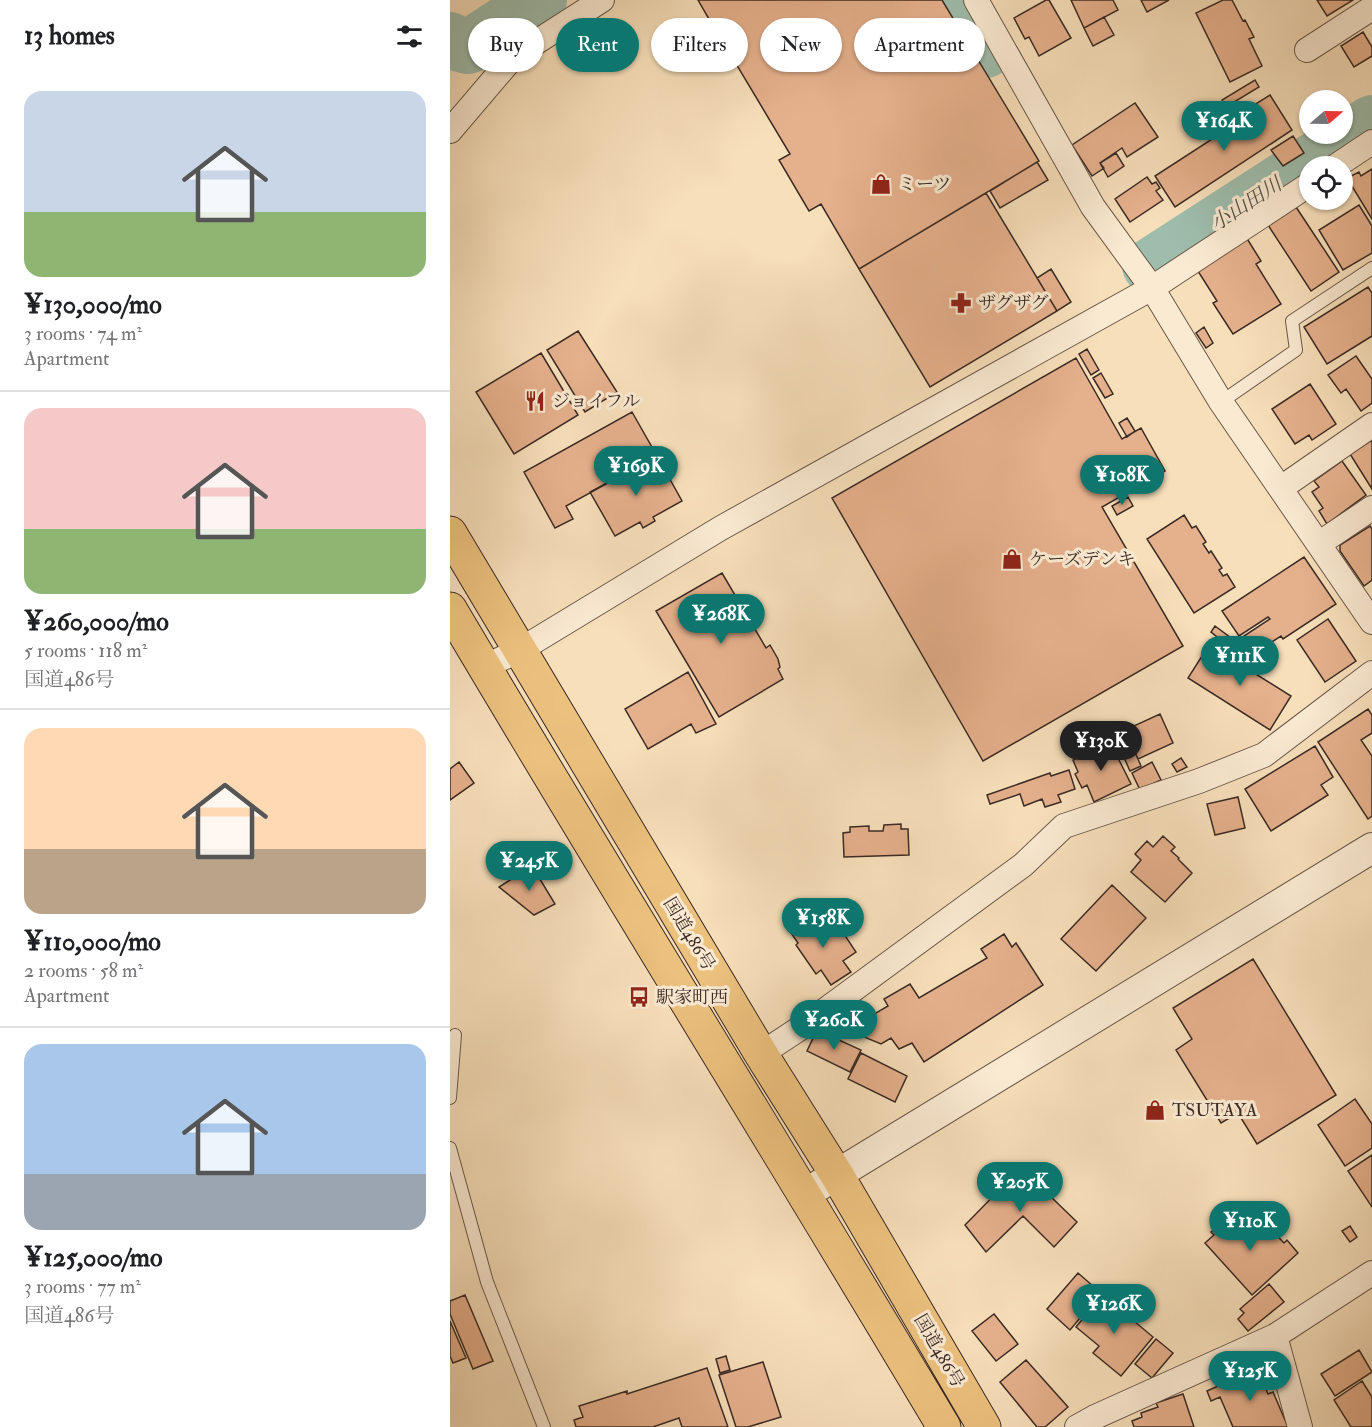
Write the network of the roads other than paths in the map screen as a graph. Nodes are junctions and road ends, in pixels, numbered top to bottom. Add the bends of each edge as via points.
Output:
1 (602, 0) edge
2 (976, 0) edge
3 (1372, 8) edge
4 (1306, 50) dead end
5 (450, 131) edge
6 (1372, 142) edge
7 (1351, 156) edge
8 (1299, 191) edge
9 (1372, 268) edge
10 (1152, 288) junction
11 (1221, 402) junction
12 (1372, 425) edge
13 (1281, 488) junction
14 (1372, 508) edge
15 (450, 533) edge
16 (1320, 543) junction
17 (450, 609) edge
18 (1372, 622) edge
19 (520, 650) junction
20 (484, 666) junction
21 (1372, 674) edge
22 (1372, 848) edge
23 (454, 1035) dead end
24 (761, 1054) junction
25 (450, 1098) edge
26 (450, 1148) edge
27 (837, 1175) junction
28 (805, 1194) junction
29 (1371, 1274) edge
30 (1275, 1336) junction
31 (544, 1427) edge
32 (944, 1427) edge
33 (984, 1427) edge
34 (1077, 1427) edge
35 (1300, 1427) edge

1 - 5 street via 513,57
2 - 10 street via 1094,207
3 - 4 street
6 - 7 street
8 - 10 street
9 - 11 lane via 1292,321 1296,350
10 - 11 street
10 - 19 street via 721,528
11 - 13 street
12 - 13 street
13 - 16 street
14 - 16 street
15 - 19 highway, 国道486号
16 - 18 street
17 - 20 highway, 国道486号
19 - 20 street
19 - 24 highway, 国道486号
20 - 28 highway, 国道486号 via 729,1075
21 - 24 street via 1264,755 1064,826 1023,866
22 - 27 street
23 - 25 lane
24 - 27 highway, 国道486号
26 - 31 lane via 486,1282
27 - 28 street
27 - 33 highway, 国道486号
28 - 32 highway, 国道486号
29 - 30 street
30 - 34 street
30 - 35 street

